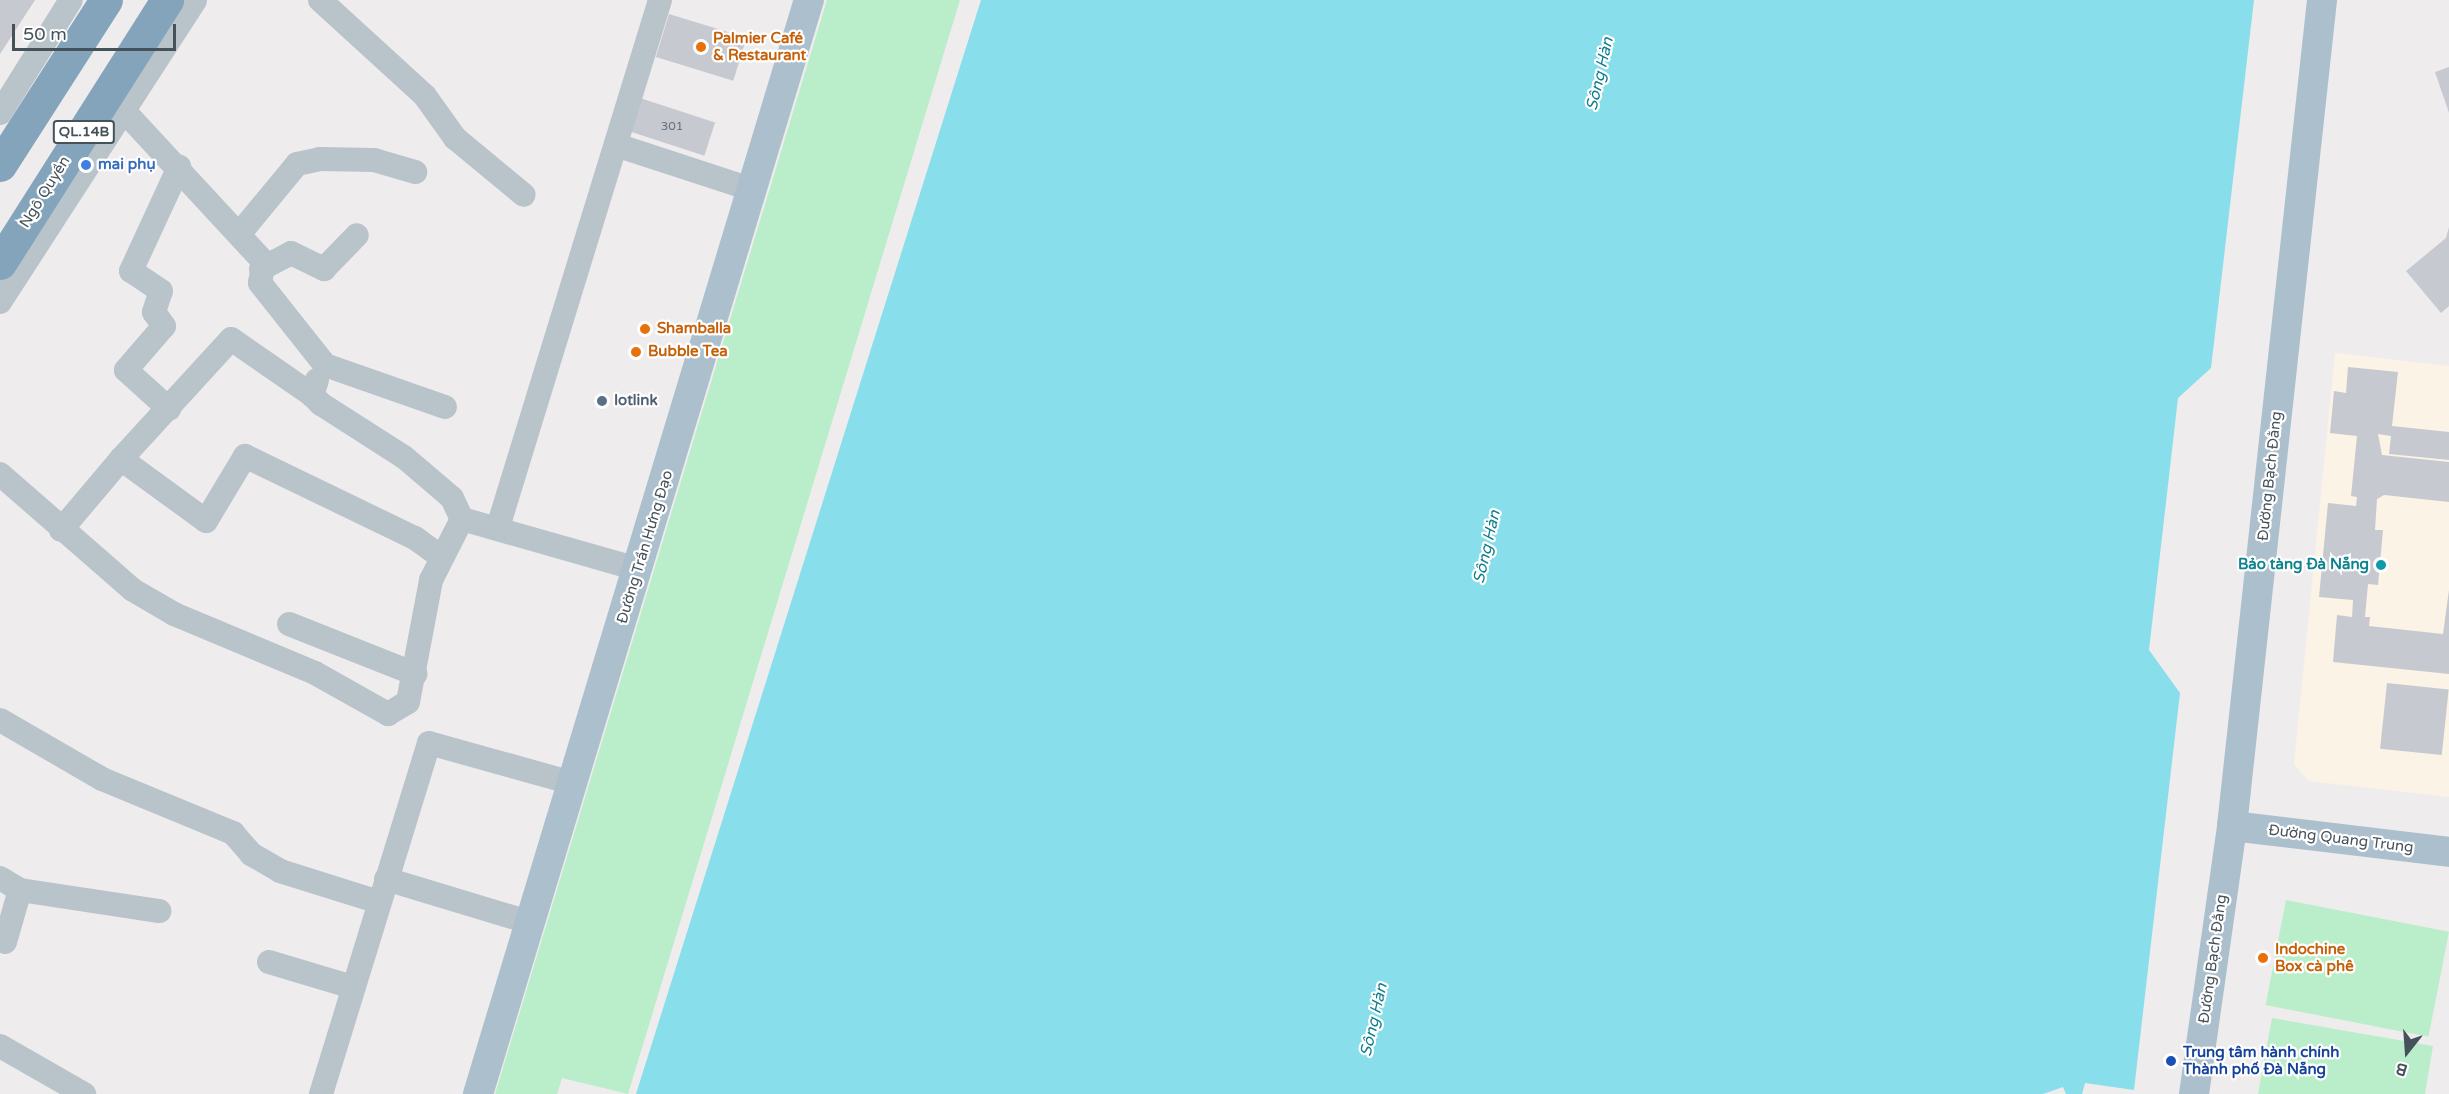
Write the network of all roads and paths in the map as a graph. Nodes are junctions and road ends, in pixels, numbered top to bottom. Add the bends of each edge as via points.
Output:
1 (71, 0) edge
2 (106, 0) edge
3 (167, 0) edge
4 (195, 0) edge
5 (660, 0) edge
6 (809, 0) edge
7 (2322, 0) edge
8 (334, 4) edge
9 (125, 112) junction
10 (0, 113) edge
11 (616, 145) junction
12 (0, 165) edge
13 (179, 167) junction
14 (416, 172) dead end
15 (751, 189) junction
16 (524, 195) dead end
17 (240, 233) junction
18 (357, 235) dead end
19 (0, 263) edge
20 (261, 269) junction
21 (0, 302) edge
22 (325, 364) junction
23 (312, 395) junction
24 (445, 407) dead end
25 (169, 409) junction
26 (121, 459) junction
27 (0, 474) edge
28 (462, 519) junction
29 (498, 527) junction
30 (61, 530) junction
31 (441, 557) junction
32 (639, 569) junction
33 (289, 624) dead end
34 (415, 674) junction
35 (0, 720) edge
36 (572, 783) junction
37 (2232, 826) junction
38 (2449, 852) edge
39 (386, 879) junction
40 (10, 884) edge
41 (379, 902) junction
42 (159, 911) dead end
43 (528, 922) junction
44 (5, 942) dead end
45 (269, 962) dead end
46 (353, 987) junction
47 (0, 1046) edge
48 (84, 1094) edge
49 (321, 1094) edge
50 (478, 1094) edge
51 (2194, 1094) edge

1 - 10 street
2 - 12 highway, QL.14B
3 - 19 highway, Ngô Quyền / QL.14B
4 - 9 street
5 - 11 street
6 - 15 main road, Đường Trần Hưng Đạo
7 - 37 main road, Đường Bạch Đằng
8 - 16 street via 425,96 455,138
9 - 13 street
9 - 21 street
11 - 15 street
11 - 29 street
13 - 17 street
13 - 25 street via 131,270 161,291 154,312 164,326 126,370
14 - 17 street via 374,160 320,159 297,164
15 - 32 main road, Đường Trần Hưng Đạo
17 - 20 street via 264,261
18 - 20 street via 324,269 291,253
20 - 22 street via 260,283
22 - 23 street
22 - 24 street
23 - 25 street via 231,339
23 - 28 street via 345,423 404,457 452,498
25 - 26 street
26 - 30 street
26 - 31 street via 206,521 245,456 415,538
27 - 30 street
28 - 29 street
28 - 31 street
29 - 32 street
30 - 34 street via 133,590 174,614 315,673 385,713 392,715 408,702
31 - 34 street via 426,597
32 - 36 main road, Đường Trần Hưng Đạo
33 - 34 street
35 - 41 street via 102,779 233,833 251,854 280,871
36 - 39 street via 429,743
36 - 43 main road, Đường Trần Hưng Đạo
37 - 38 main road, Đường Quang Trung
37 - 51 main road, Đường Bạch Đằng
39 - 41 street
39 - 43 street
40 - 42 street
40 - 44 street
41 - 46 street
43 - 50 main road, Đường Trần Hưng Đạo
45 - 46 street
46 - 49 street
47 - 48 street

